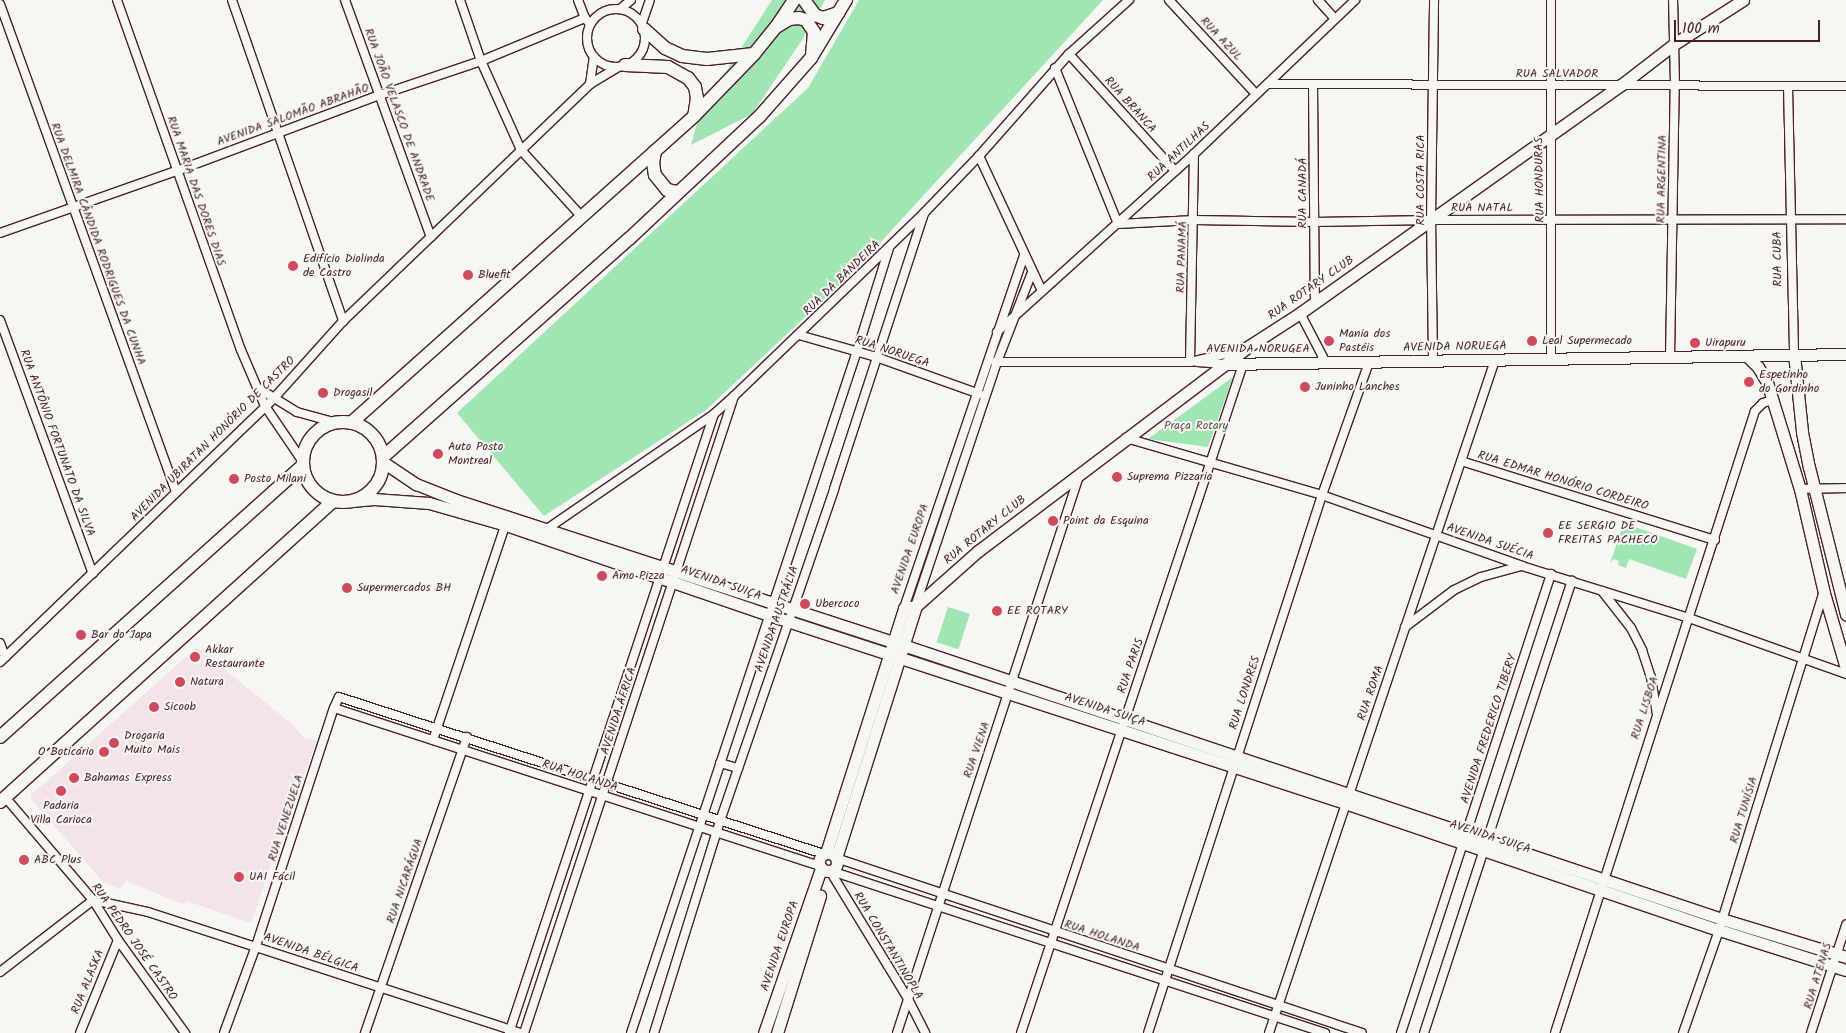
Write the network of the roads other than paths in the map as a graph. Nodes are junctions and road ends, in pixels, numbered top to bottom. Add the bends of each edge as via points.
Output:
1 (117, 0) edge
2 (232, 0) edge
3 (345, 0) edge
4 (460, 0) edge
5 (578, 0) edge
6 (631, 0) edge
7 (650, 0) edge
8 (794, 0) edge
9 (804, 0) edge
10 (846, 0) edge
11 (1129, 0) edge
12 (1169, 0) edge
13 (1318, 0) edge
14 (1356, 0) edge
15 (1434, 0) edge
16 (1551, 0) edge
17 (1673, 0) edge
18 (1743, 0) edge
19 (0, 4) edge
20 (620, 9) junction
21 (838, 13) junction
22 (1335, 19) junction
23 (588, 21) junction
24 (643, 26) junction
25 (776, 27) junction
26 (1674, 44) junction
27 (754, 54) junction
28 (1069, 54) junction
29 (594, 56) junction
30 (811, 58) junction
31 (481, 61) junction
32 (622, 66) junction
33 (1055, 68) junction
34 (590, 84) junction
35 (1268, 84) junction
36 (1313, 84) junction
37 (1433, 84) junction
38 (1551, 85) junction
39 (1621, 85) junction
40 (1675, 85) junction
41 (1788, 86) junction
42 (1846, 86) edge
43 (1256, 94) junction
44 (380, 95) junction
45 (694, 116) junction
46 (277, 132) junction
47 (1550, 135) junction
48 (521, 150) junction
49 (655, 152) junction
50 (1194, 154) junction
51 (979, 156) junction
52 (179, 170) junction
53 (1175, 171) junction
54 (677, 192) junction
55 (73, 206) junction
56 (924, 213) junction
57 (582, 217) junction
58 (1791, 218) junction
59 (1846, 218) edge
60 (1194, 220) junction
61 (1431, 220) junction
62 (1552, 220) junction
63 (1672, 220) junction
64 (1314, 222) junction
65 (1118, 224) junction
66 (0, 233) edge
67 (431, 237) junction
68 (889, 248) junction
69 (1024, 255) junction
70 (1032, 272) junction
71 (1042, 291) junction
72 (1315, 302) junction
73 (1300, 313) junction
74 (1014, 316) junction
75 (0, 320) edge
76 (343, 321) junction
77 (998, 332) junction
78 (799, 335) junction
79 (1246, 348) junction
80 (857, 351) junction
81 (1794, 354) junction
82 (1846, 354) edge
83 (1774, 355) junction
84 (876, 357) junction
85 (1748, 357) junction
86 (1670, 358) junction
87 (987, 360) junction
88 (1433, 360) junction
89 (1495, 360) junction
90 (1551, 360) junction
91 (997, 362) junction
92 (1190, 362) junction
93 (1369, 362) junction
94 (1326, 363) junction
95 (1225, 364) junction
96 (1244, 364) junction
97 (1767, 382) junction
98 (258, 388) junction
99 (977, 393) junction
100 (986, 395) junction
101 (734, 396) junction
102 (274, 398) junction
103 (1772, 400) junction
104 (265, 406) junction
105 (714, 414) junction
106 (336, 423) junction
107 (351, 423) junction
108 (1126, 438) junction
109 (383, 459) junction
110 (1461, 460) junction
111 (1212, 462) junction
112 (303, 464) junction
113 (1080, 474) junction
114 (1814, 488) junction
115 (1846, 488) edge
116 (1800, 489) junction
117 (176, 492) junction
118 (1322, 495) junction
119 (333, 501) junction
120 (352, 501) junction
121 (507, 520) junction
122 (548, 528) junction
123 (538, 535) junction
124 (1435, 535) junction
125 (1715, 540) junction
126 (1522, 566) junction
127 (662, 572) junction
128 (93, 574) junction
129 (1551, 574) junction
130 (675, 576) junction
131 (1572, 581) junction
132 (1602, 592) junction
133 (1824, 593) junction
134 (916, 606) junction
135 (904, 608) junction
136 (771, 609) junction
137 (1846, 614) edge
138 (790, 615) junction
139 (1689, 618) junction
140 (1405, 627) junction
141 (639, 642) junction
142 (0, 643) edge
143 (898, 644) junction
144 (652, 646) junction
145 (894, 656) junction
146 (1803, 658) junction
147 (2, 660) edge
148 (1846, 668) edge
149 (1846, 674) edge
150 (1010, 688) junction
151 (341, 697) joint
152 (334, 708) junction
153 (1657, 715) junction
154 (1123, 725) junction
155 (437, 728) junction
156 (0, 737) edge
157 (467, 737) junction
158 (433, 740) junction
159 (463, 749) junction
160 (1235, 762) junction
161 (720, 763) junction
162 (738, 768) junction
163 (594, 780) junction
164 (607, 783) junction
165 (590, 791) junction
166 (604, 795) junction
167 (3, 799) edge
168 (1346, 799) junction
169 (703, 816) junction
170 (720, 821) junction
171 (700, 826) junction
172 (717, 832) junction
173 (1465, 838) junction
174 (1486, 845) junction
175 (831, 856) junction
176 (826, 869) junction
177 (1603, 884) junction
178 (941, 894) junction
179 (92, 900) junction
180 (937, 904) junction
181 (1720, 925) junction
182 (1846, 925) edge
183 (1054, 932) junction
184 (118, 940) junction
185 (1051, 944) junction
186 (256, 946) junction
187 (1838, 959) edge
188 (1168, 969) junction
189 (1846, 970) edge
190 (0, 972) edge
191 (1165, 981) junction
192 (380, 988) junction
193 (908, 999) junction
194 (1278, 1005) junction
195 (1274, 1017) junction
196 (509, 1031) edge
197 (80, 1033) edge
198 (185, 1033) edge
199 (224, 1033) edge
200 (365, 1033) edge
201 (522, 1033) edge
202 (631, 1033) edge
203 (654, 1033) edge
204 (764, 1033) edge
205 (777, 1033) edge
206 (897, 1033) edge
207 (924, 1033) edge
208 (1021, 1033) edge
209 (1148, 1033) edge
210 (1269, 1033) edge
211 (1325, 1033) edge
212 (1362, 1033) edge
213 (1401, 1033) edge
214 (1424, 1033) edge
215 (1555, 1033) edge
216 (1683, 1033) edge
217 (1811, 1033) edge

1 - 52 street, RUA MARIA DAS DORES DIAS
2 - 46 street
3 - 44 street, RUA JOÃO VELASCO DE ANDRADE
4 - 31 street
5 - 23 street
6 - 20 street
7 - 24 street
8 - 25 main road
9 - 21 main road via 814,15 823,18
10 - 21 main road
11 - 28 street, RUA DA BANDEIRA
12 - 43 street, RUA AZUL
13 - 22 street
14 - 22 street, RUA ANTILHAS
15 - 37 street, RUA COSTA RICA
16 - 38 street, RUA HONDURAS
17 - 26 street, RUA ARGENTINA
18 - 26 main road, RUA ROTARY CLUB
19 - 55 street, RUA DELMIRA CÂNDIDA RODRIGUES DA CUNHA
20 - 23 street via 603,12
20 - 24 street via 635,15
21 - 30 main road
22 - 35 street, RUA ANTILHAS
23 - 29 street via 587,41
23 - 31 street, AVENIDA SALOMÃO ABRAHÃO
24 - 27 main road via 665,48 682,56 708,59
24 - 32 street via 644,46 640,54
25 - 27 main road
25 - 30 main road via 789,19 806,20 814,32
26 - 39 main road, RUA ROTARY CLUB
26 - 40 street, RUA ARGENTINA
27 - 45 main road
28 - 33 street, RUA DA BANDEIRA
28 - 53 street, RUA BRANCA
29 - 32 street via 601,62
29 - 34 street
30 - 54 main road via 759,117
31 - 44 street, AVENIDA SALOMÃO ABRAHÃO
31 - 48 street
32 - 34 street, AVENIDA UBIRATAN HONÓRIO DE CASTRO
32 - 45 main road via 668,67 688,78 695,87 697,98
33 - 51 street, RUA DA BANDEIRA
33 - 65 street
34 - 48 street, AVENIDA UBIRATAN HONÓRIO DE CASTRO
35 - 36 street, RUA SALVADOR
35 - 43 street, RUA ANTILHAS
36 - 37 street, RUA SALVADOR
36 - 64 street, RUA CANADÁ
37 - 38 street, RUA SALVADOR
37 - 61 street, RUA COSTA RICA
38 - 39 street, RUA SALVADOR
38 - 47 street, RUA HONDURAS
39 - 40 street, RUA SALVADOR
39 - 47 main road, RUA ROTARY CLUB
40 - 41 street, RUA SALVADOR
40 - 63 street, RUA ARGENTINA
41 - 42 street, RUA SALVADOR
41 - 58 street, RUA CUBA
43 - 50 street, RUA ANTILHAS
44 - 46 street, AVENIDA SALOMÃO ABRAHÃO
44 - 67 street, RUA JOÃO VELASCO DE ANDRADE
45 - 49 main road
46 - 52 street, AVENIDA SALOMÃO ABRAHÃO
46 - 76 street
47 - 61 main road, RUA ROTARY CLUB
47 - 62 street, RUA HONDURAS
48 - 57 street
48 - 67 street, AVENIDA UBIRATAN HONÓRIO DE CASTRO
49 - 54 main road via 655,175 667,190
49 - 57 main road
50 - 53 street, RUA ANTILHAS
50 - 60 street, RUA PANAMÁ
51 - 56 street, RUA DA BANDEIRA
51 - 69 street
52 - 55 street, AVENIDA SALOMÃO ABRAHÃO
52 - 98 street, RUA MARIA DAS DORES DIAS via 218,287
53 - 65 street, RUA ANTILHAS
54 - 109 main road
55 - 66 street, AVENIDA SALOMÃO ABRAHÃO
55 - 117 street, RUA DELMIRA CÂNDIDA RODRIGUES DA CUNHA
56 - 68 street, RUA DA BANDEIRA
56 - 84 street, AVENIDA AUSTRÁLIA
57 - 107 main road
58 - 59 street, RUA NATAL
58 - 63 street, RUA NATAL
58 - 81 street, RUA CUBA
60 - 64 street, RUA NATAL
60 - 65 street, RUA NATAL
60 - 92 street, RUA PANAMÁ
61 - 62 street, RUA NATAL
61 - 64 street, RUA NATAL
61 - 72 main road, RUA ROTARY CLUB
61 - 88 street, RUA COSTA RICA
62 - 63 street, RUA NATAL
62 - 90 street, RUA HONDURAS
63 - 86 street, RUA ARGENTINA
64 - 72 street, RUA CANADÁ
65 - 71 street, RUA ANTILHAS
67 - 76 street, AVENIDA UBIRATAN HONÓRIO DE CASTRO
68 - 78 street, RUA DA BANDEIRA
68 - 80 street, AVENIDA AUSTRÁLIA
69 - 70 street
69 - 77 street, AVENIDA EUROPA
70 - 71 street
70 - 74 street, AVENIDA EUROPA
71 - 74 street, RUA ANTILHAS
72 - 73 main road, RUA ROTARY CLUB
73 - 79 main road, RUA ROTARY CLUB
73 - 94 street
74 - 77 street, RUA ANTILHAS
74 - 91 street, AVENIDA EUROPA
75 - 128 street, RUA ANTÔNIO FORTUNATO DA SILVA
76 - 102 street, AVENIDA UBIRATAN HONÓRIO DE CASTRO
77 - 87 street, AVENIDA EUROPA
78 - 80 street, RUA NORUEGA
78 - 101 street, RUA DA BANDEIRA
79 - 92 street
79 - 95 main road, RUA ROTARY CLUB
80 - 84 street, RUA NORUEGA
80 - 136 street, AVENIDA AUSTRÁLIA
81 - 82 main road, AVENIDA NORUEGA
81 - 83 main road, AVENIDA NORUEGA
81 - 114 main road, RUA CUBA via 1802,432
83 - 85 main road, AVENIDA NORUEGA
83 - 97 main road via 1768,367
84 - 99 street, RUA NORUEGA
84 - 138 street, AVENIDA AUSTRÁLIA
85 - 86 main road, AVENIDA NORUEGA
85 - 97 main road
86 - 90 main road, AVENIDA NORUEGA
87 - 91 street
87 - 99 street, AVENIDA EUROPA
88 - 89 main road, AVENIDA NORUEGA
88 - 93 main road, AVENIDA NORUEGA
89 - 90 main road, AVENIDA NORUEGA
89 - 110 street, RUA ROMA
91 - 92 street
91 - 100 street, AVENIDA EUROPA
92 - 95 street, AVENIDA NORUGEA
93 - 94 main road, AVENIDA NORUEGA
93 - 118 street, RUA LONDRES
94 - 96 main road, AVENIDA NORUGEA
95 - 96 main road, AVENIDA NORUGEA
95 - 108 main road, RUA ROTARY CLUB
96 - 111 street, RUA PARIS
97 - 103 main road
98 - 102 street
98 - 104 street, RUA MARIA DAS DORES DIAS
99 - 100 street, RUA NORUEGA
99 - 135 street, AVENIDA EUROPA
100 - 134 street, AVENIDA EUROPA
101 - 105 street, RUA DA BANDEIRA
101 - 130 street, AVENIDA ÁFRICA
102 - 104 street, AVENIDA UBIRATAN HONÓRIO DE CASTRO
102 - 106 street via 297,412
103 - 116 main road
103 - 125 street, RUA LISBOA via 1755,411
104 - 112 street, RUA MARIA DAS DORES DIAS
104 - 117 street, AVENIDA UBIRATAN HONÓRIO DE CASTRO
105 - 122 street, RUA DA BANDEIRA
105 - 127 street, AVENIDA ÁFRICA
106 - 107 main road
106 - 112 main road via 318,431 310,439
107 - 109 main road via 372,435
108 - 111 street, AVENIDA SUÉCIA
108 - 113 main road, RUA ROTARY CLUB
109 - 120 main road via 382,473 371,491
109 - 121 main road, AVENIDA SUIÇA via 416,484
110 - 124 street, RUA ROMA
110 - 125 street, RUA EDMAR HONÓRIO CORDEIRO
111 - 118 street, AVENIDA SUÉCIA
111 - 154 street, RUA PARIS
112 - 119 main road via 305,475 316,492
112 - 156 main road
113 - 134 main road, RUA ROTARY CLUB via 978,552
113 - 150 street, RUA VIENA
114 - 115 street
114 - 116 street
114 - 137 main road, RUA CUBA
116 - 133 main road
117 - 128 street, AVENIDA UBIRATAN HONÓRIO DE CASTRO
118 - 124 street, AVENIDA SUÉCIA
118 - 160 street, RUA LONDRES
119 - 120 main road
119 - 167 main road
120 - 121 main road, AVENIDA SUIÇA via 374,499 428,503
121 - 122 main road, AVENIDA SUIÇA
121 - 123 main road, AVENIDA SUIÇA
121 - 155 street
122 - 123 street, RUA DA BANDEIRA
122 - 127 main road, AVENIDA SUIÇA
123 - 127 main road, AVENIDA SUIÇA
124 - 126 street, AVENIDA SUÉCIA
124 - 140 street, RUA ROMA
125 - 139 street, RUA LISBOA
126 - 129 street, AVENIDA SUÉCIA
126 - 140 street via 1481,577 1454,590
127 - 130 main road, AVENIDA SUIÇA
127 - 141 street, AVENIDA ÁFRICA
128 - 147 street, AVENIDA UBIRATAN HONÓRIO DE CASTRO
129 - 131 street, AVENIDA SUÉCIA
129 - 173 street, AVENIDA FREDERICO TIBERY
130 - 136 main road, AVENIDA SUIÇA
130 - 144 street, AVENIDA ÁFRICA
131 - 132 street, AVENIDA SUÉCIA
131 - 174 street
132 - 139 street, AVENIDA SUÉCIA
132 - 153 street via 1631,628 1642,650
133 - 146 street, RUA TUNÍSIA
133 - 148 main road
134 - 135 main road
134 - 143 main road, AVENIDA EUROPA
135 - 143 main road, AVENIDA EUROPA
136 - 138 main road, AVENIDA SUIÇA
136 - 161 street, AVENIDA AUSTRÁLIA
138 - 143 main road, AVENIDA SUIÇA
138 - 145 main road, AVENIDA SUIÇA
138 - 162 street, AVENIDA AUSTRÁLIA
139 - 146 street, AVENIDA SUÉCIA
139 - 153 street, RUA LISBOA
140 - 168 street, RUA ROMA
141 - 144 street
141 - 163 street, AVENIDA ÁFRICA
142 - 147 street
143 - 145 main road, AVENIDA EUROPA
143 - 150 main road, AVENIDA SUIÇA
144 - 164 street, AVENIDA ÁFRICA
145 - 150 main road, AVENIDA SUIÇA
145 - 175 main road, AVENIDA EUROPA
146 - 149 street, AVENIDA SUÉCIA
146 - 181 street, RUA TUNÍSIA
150 - 154 main road, AVENIDA SUIÇA
150 - 178 street, RUA VIENA
151 - 152 street, RUA VENEZUELA via 337,698
151 - 155 street, RUA HOLANDA
152 - 158 street, RUA HOLANDA
152 - 186 street, RUA VENEZUELA
153 - 177 street, RUA LISBOA
154 - 160 main road, AVENIDA SUIÇA
154 - 183 street, RUA PARIS
155 - 157 street, RUA HOLANDA
155 - 158 street
157 - 159 street, RUA NICARÁGUA
157 - 163 street, RUA HOLANDA
158 - 159 street, RUA HOLANDA
159 - 165 street, RUA HOLANDA
159 - 192 street, RUA NICARÁGUA
160 - 168 main road, AVENIDA SUIÇA
160 - 188 street, RUA LONDRES
161 - 162 street
161 - 169 street, AVENIDA AUSTRÁLIA
162 - 170 street, AVENIDA AUSTRÁLIA
163 - 164 street, RUA HOLANDA
163 - 165 street, AVENIDA ÁFRICA
164 - 166 street, AVENIDA ÁFRICA
164 - 169 street, RUA HOLANDA
165 - 166 street, RUA HOLANDA
165 - 196 street, AVENIDA ÁFRICA
166 - 171 street, RUA HOLANDA
166 - 201 street, AVENIDA ÁFRICA
167 - 179 street, RUA PEDRO JOSÉ CASTRO
168 - 173 main road, AVENIDA SUIÇA
168 - 194 street, RUA ROMA
169 - 170 street, RUA HOLANDA
169 - 171 street, AVENIDA AUSTRÁLIA
170 - 172 street, AVENIDA AUSTRÁLIA
170 - 175 street, RUA HOLANDA
171 - 172 street, RUA HOLANDA
171 - 202 street, AVENIDA AUSTRÁLIA
172 - 176 street, RUA HOLANDA
172 - 203 street, AVENIDA AUSTRÁLIA
173 - 174 main road, AVENIDA SUIÇA
173 - 213 street, AVENIDA FREDERICO TIBERY
174 - 177 main road, AVENIDA SUIÇA
174 - 214 street
175 - 176 main road via 836,866
175 - 176 main road via 819,861
175 - 178 street, RUA HOLANDA
176 - 180 street, RUA HOLANDA
176 - 193 street, RUA CONSTANTINOPLA
176 - 204 main road, AVENIDA EUROPA
176 - 205 main road, AVENIDA EUROPA
177 - 181 main road, AVENIDA SUIÇA
177 - 215 street, RUA LISBOA
178 - 180 street, RUA VIENA
178 - 183 street, RUA HOLANDA
179 - 184 street, RUA PEDRO JOSÉ CASTRO
179 - 186 street, AVENIDA BÉLGICA via 148,912
179 - 190 street
180 - 185 street, RUA HOLANDA
180 - 193 street, RUA VIENA
181 - 187 main road, AVENIDA SUIÇA
181 - 216 street, RUA TUNÍSIA
182 - 187 street, RUA ATENAS
183 - 185 street, RUA PARIS
183 - 188 street, RUA HOLANDA
184 - 197 street, RUA ALASKA
184 - 198 street, RUA PEDRO JOSÉ CASTRO
185 - 191 street, RUA HOLANDA
185 - 208 street, RUA PARIS
186 - 192 street, AVENIDA BÉLGICA
186 - 199 street, RUA VENEZUELA
187 - 189 main road, AVENIDA SUIÇA
187 - 217 street, RUA ATENAS
188 - 191 street, RUA LONDRES
188 - 194 street, RUA HOLANDA
191 - 195 street, RUA HOLANDA
191 - 209 street, RUA LONDRES
192 - 196 street, AVENIDA BÉLGICA
192 - 200 street, RUA NICARÁGUA
193 - 206 street, RUA VIENA
193 - 207 street, RUA CONSTANTINOPLA
194 - 195 street, RUA ROMA
194 - 212 street, RUA HOLANDA
195 - 210 street, RUA ROMA
195 - 211 street, RUA HOLANDA
196 - 201 street, AVENIDA BÉLGICA

